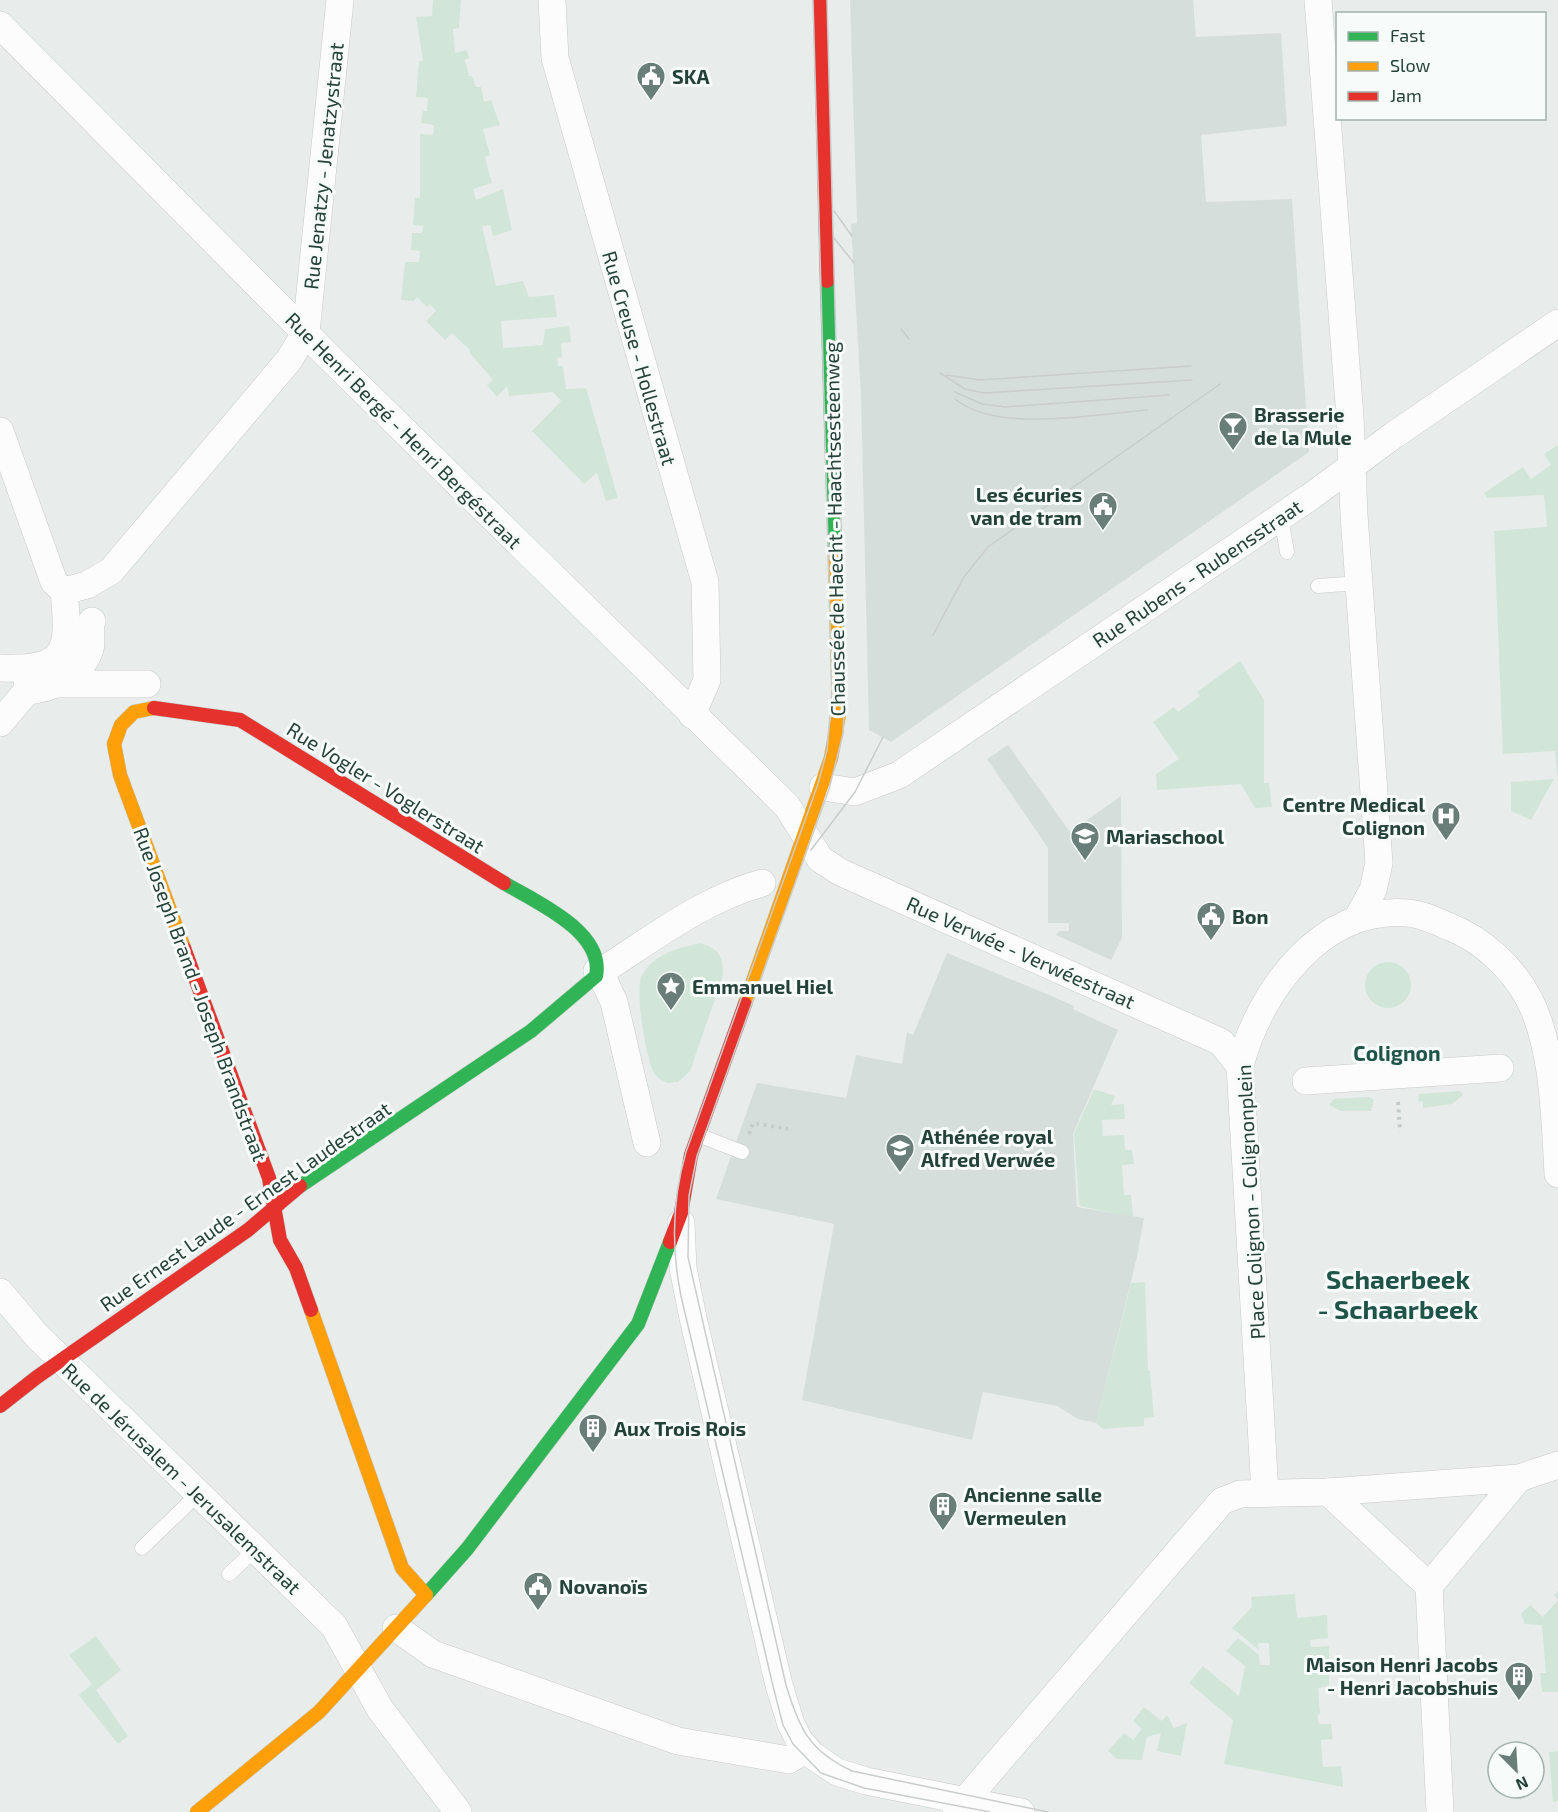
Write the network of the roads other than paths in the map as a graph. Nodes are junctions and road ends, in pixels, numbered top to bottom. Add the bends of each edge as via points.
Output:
1 (340, 0) edge
2 (552, 0) edge
3 (820, 0) edge
4 (1318, 0) edge
5 (0, 25) edge
6 (1558, 323) edge
7 (306, 332) junction
8 (0, 431) edge
9 (1352, 466) junction
10 (1281, 517) junction
11 (1287, 552) dead end
12 (1359, 583) junction
13 (1318, 586) dead end
14 (64, 591) junction
15 (92, 621) dead end
16 (0, 668) edge
17 (27, 681) junction
18 (57, 684) junction
19 (147, 684) dead end
20 (692, 715) junction
21 (0, 723) edge
22 (121, 725) joint
23 (823, 787) junction
24 (805, 836) junction
25 (1379, 863) junction
26 (762, 883) dead end
27 (1406, 913) junction
28 (1357, 919) junction
29 (619, 947) junction
30 (599, 971) junction
31 (611, 1004) junction
32 (1549, 1019) edge
33 (1240, 1066) junction
34 (1500, 1068) dead end
35 (1306, 1081) dead end
36 (698, 1135) junction
37 (647, 1143) dead end
38 (742, 1152) dead end
39 (1558, 1174) edge
40 (274, 1208) junction
41 (681, 1213) junction
42 (0, 1292) edge
43 (644, 1314) junction
44 (693, 1318) junction
45 (61, 1360) junction
46 (0, 1406) edge
47 (1558, 1465) edge
48 (1519, 1478) junction
49 (1328, 1492) junction
50 (1265, 1493) junction
51 (198, 1494) junction
52 (142, 1548) dead end
53 (255, 1550) junction
54 (229, 1574) dead end
55 (1429, 1586) junction
56 (426, 1595) junction
57 (396, 1628) junction
58 (358, 1670) junction
59 (806, 1749) junction
60 (960, 1807) edge
61 (197, 1812) edge
62 (458, 1812) edge
63 (1021, 1812) edge
64 (1440, 1812) edge

1 - 7 street, Rue Jenatzy - Jenatzystraat
2 - 20 street, Rue Creuse - Hollestraat via 555,58 705,582 707,680
3 - 23 street, Chaussée de Haecht - Haachtsesteenweg via 839,692 836,737
4 - 9 street
5 - 7 street, Rue Henri Bergé - Henri Bergéstraat
6 - 9 street, Rue Rubens - Rubensstraat
7 - 14 street via 289,360 111,571 87,585
7 - 20 street, Rue Henri Bergé - Henri Bergéstraat
8 - 14 street via 54,582
9 - 10 street, Rue Rubens - Rubensstraat
9 - 12 street
10 - 11 lane
10 - 23 street, Rue Rubens - Rubensstraat via 899,775 855,792
12 - 13 lane
12 - 25 street
14 - 17 street via 66,646
15 - 18 street via 90,648 77,668
16 - 17 street
17 - 18 street via 43,690
17 - 21 street
18 - 19 street
20 - 24 street, Rue Henri Bergé - Henri Bergéstraat via 787,806
22 - 30 street, Rue Vogler - Voglerstraat via 134,712 153,708 240,720 568,922 592,947
22 - 40 street, Rue Joseph Brand - Joseph Brandstraat via 114,744 120,775 268,1178
23 - 24 street, Chaussée de Haecht - Haachtsesteenweg
24 - 33 street, Rue Verwée - Verwéestraat via 820,859 840,872 1221,1042
24 - 36 street, Chaussée de Haecht - Haachtsesteenweg
25 - 27 street
25 - 28 street via 1373,890
26 - 29 street
27 - 28 street, Place Colignon - Colignonplein
27 - 32 street, Place Colignon - Colignonplein via 1466,933 1507,967
28 - 33 street, Place Colignon - Colignonplein via 1341,925 1290,967 1271,991 1246,1043
29 - 30 street
29 - 31 street via 626,976
30 - 31 street
30 - 40 street, Rue Ernest Laude - Ernest Laudestraat via 531,1031 297,1188
31 - 37 street
32 - 39 street, Place Colignon - Colignonplein
33 - 50 street, Place Colignon - Colignonplein
34 - 35 street
36 - 38 lane
36 - 41 street, Chaussée de Haecht - Haachtsesteenweg
40 - 45 street, Rue Ernest Laude - Ernest Laudestraat
40 - 56 street, Rue Joseph Brand - Joseph Brandstraat via 280,1240 296,1268 402,1568
41 - 43 street, Chaussée de Haecht - Haachtsesteenweg
41 - 44 street via 683,1268
42 - 45 street, Rue de Jérusalem - Jerusalemstraat
43 - 44 street, Chaussée de Haecht - Haachtsesteenweg via 665,1302 676,1302
43 - 56 street, Chaussée de Haecht - Haachtsesteenweg via 479,1533
44 - 59 street via 779,1685 791,1724
45 - 46 street, Rue Ernest Laude - Ernest Laudestraat
45 - 51 street, Rue de Jérusalem - Jerusalemstraat
47 - 48 street
48 - 49 street
48 - 55 street
49 - 50 street
49 - 55 street
50 - 60 street via 1240,1494 1222,1501
51 - 52 lane
51 - 53 street, Rue de Jérusalem - Jerusalemstraat
53 - 54 lane
53 - 58 street, Rue de Jérusalem - Jerusalemstraat via 334,1626
55 - 64 street
56 - 57 street, Chaussée de Haecht - Haachtsesteenweg
57 - 58 street, Chaussée de Haecht - Haachtsesteenweg
57 - 59 street via 433,1654 678,1741 789,1760
58 - 61 street, Chaussée de Haecht - Haachtsesteenweg via 299,1730
58 - 62 street, Rue de Jérusalem - Jerusalemstraat via 380,1709
59 - 60 street via 823,1764 852,1778
60 - 63 street

